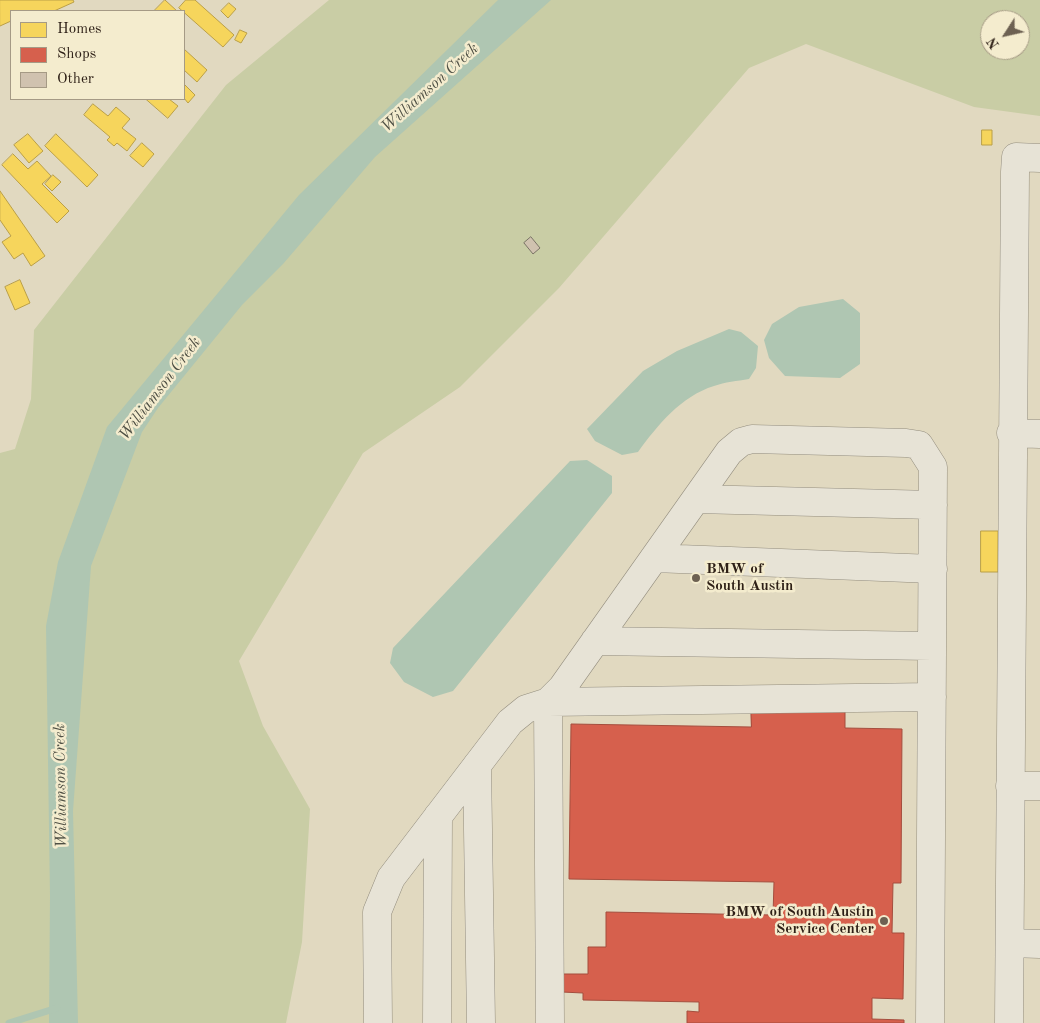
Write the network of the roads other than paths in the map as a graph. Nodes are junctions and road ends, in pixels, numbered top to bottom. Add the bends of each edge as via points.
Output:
1 (1040, 158) edge
2 (1012, 434) junction
3 (1040, 434) edge
4 (696, 499) junction
5 (933, 505) junction
6 (654, 558) junction
7 (933, 568) junction
8 (595, 641) junction
9 (932, 646) junction
10 (932, 697) junction
11 (548, 702) junction
12 (477, 765) junction
13 (1010, 786) junction
14 (1040, 786) edge
15 (438, 816) junction
16 (1010, 943) junction
17 (1040, 944) edge
18 (378, 1023) edge
19 (437, 1023) edge
20 (481, 1023) edge
21 (550, 1023) edge
22 (930, 1023) edge
23 (1009, 1023) edge

1 - 2 street via 1016,157
2 - 3 street
2 - 13 street
4 - 5 street
4 - 5 street via 729,452 741,442 752,439 919,445 933,467
4 - 6 street
5 - 7 street
6 - 7 street
6 - 8 street
7 - 9 street
8 - 9 street
8 - 11 street via 562,688
9 - 10 street
10 - 11 street
10 - 22 street
11 - 12 street via 526,710 510,722
11 - 21 street
12 - 15 street
12 - 20 street
13 - 14 street
13 - 16 street
15 - 18 street via 391,878 377,912
15 - 19 street
16 - 17 street
16 - 23 street

